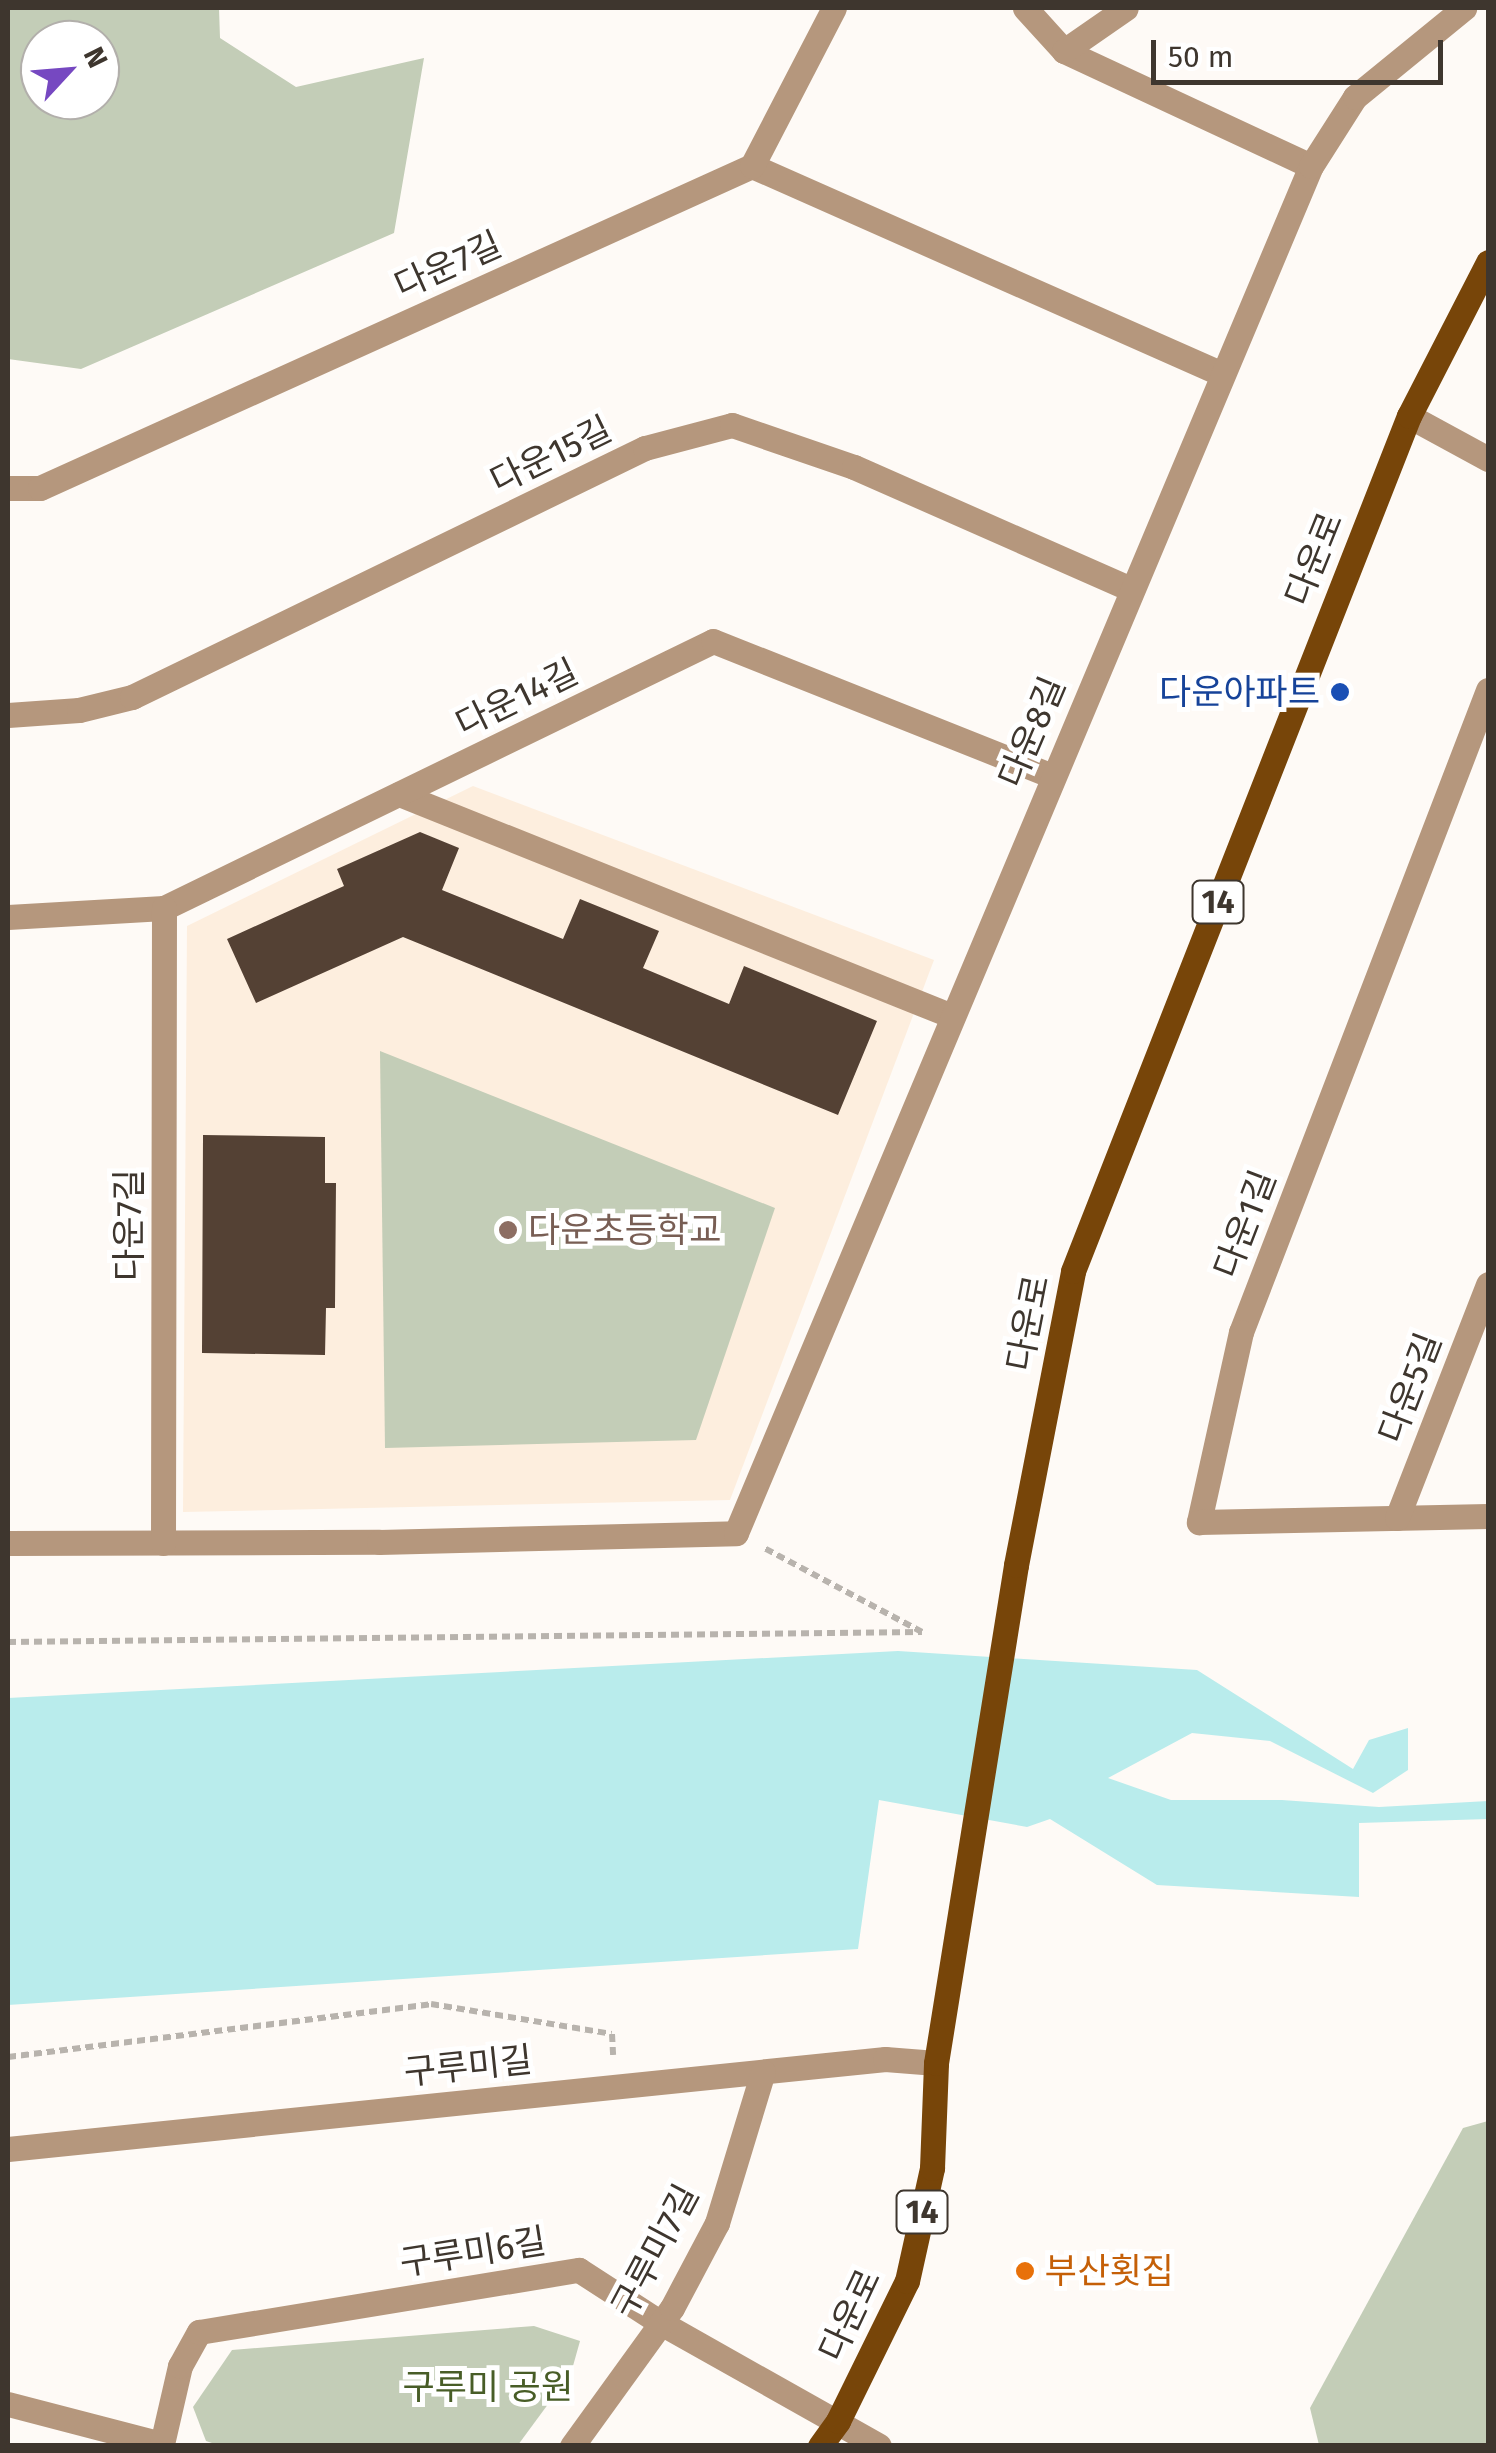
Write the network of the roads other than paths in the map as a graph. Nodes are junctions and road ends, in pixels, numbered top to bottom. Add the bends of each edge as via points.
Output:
1 (834, 8) edge
2 (1025, 8) edge
3 (1126, 8) edge
4 (1464, 8) edge
5 (1064, 50) junction
6 (752, 166) junction
7 (1311, 166) junction
8 (1488, 262) edge
9 (1222, 374) junction
10 (1409, 416) junction
11 (1488, 459) edge
12 (8, 488) edge
13 (1131, 589) junction
14 (1488, 690) edge
15 (8, 715) edge
16 (1052, 776) junction
17 (399, 794) junction
18 (164, 908) junction
19 (8, 917) edge
20 (952, 1016) junction
21 (1488, 1284) edge
22 (1488, 1516) edge
23 (1397, 1518) junction
24 (163, 1543) junction
25 (8, 1544) edge
26 (936, 2063) junction
27 (763, 2072) junction
28 (8, 2149) edge
29 (661, 2323) junction
30 (8, 2404) edge
31 (838, 2421) junction
32 (164, 2445) edge
33 (572, 2446) edge
34 (820, 2446) edge
35 (878, 2446) edge

1 - 6 street
2 - 5 street
3 - 5 street
4 - 7 street, 다운8길 via 1356,97
5 - 7 street
6 - 9 street
6 - 12 street, 다운7길 via 40,488
7 - 9 street, 다운8길
8 - 10 main road, 다운로 / 14
9 - 13 street, 다운8길
10 - 11 street
10 - 26 main road, 다운로 / 14 via 1074,1271 1016,1565
13 - 15 street, 다운15길 via 854,467 732,424 644,448 132,696 79,710
13 - 16 street, 다운8길
14 - 23 street, 다운1길 via 1242,1332 1199,1522
16 - 17 street, 다운14길 via 713,641
16 - 20 street, 다운8길
17 - 18 street, 다운14길
17 - 20 street
18 - 19 street, 다운14길
18 - 24 street, 다운7길
20 - 24 street, 다운8길 via 736,1533
21 - 23 street, 다운5길
22 - 23 street, 다운1길
24 - 25 street
26 - 27 street, 구루미길 via 885,2059
26 - 31 main road, 다운로 / 14 via 932,2168 907,2281
27 - 28 street, 구루미길
27 - 29 street, 구루미7길 via 717,2223
29 - 31 street, 구루미6길
29 - 32 street, 구루미6길 via 579,2270 199,2332 180,2366
29 - 33 street, 구루미7길
30 - 32 street, 구루미6길
31 - 34 main road, 다운로 / 14
31 - 35 street, 구루미6길

